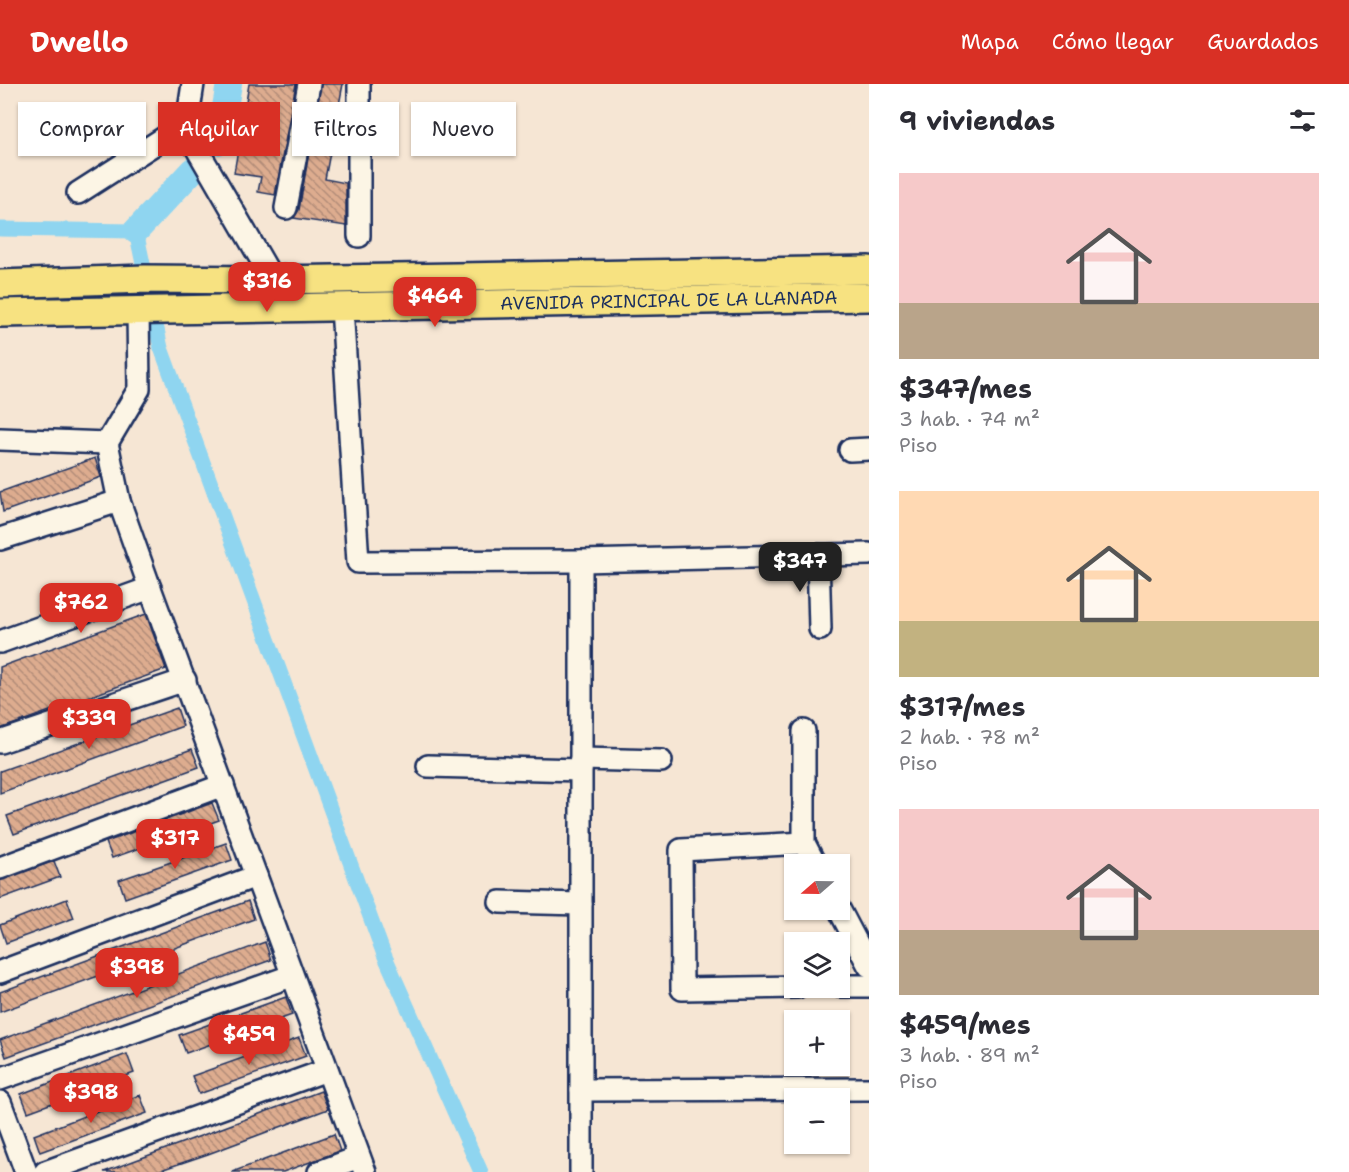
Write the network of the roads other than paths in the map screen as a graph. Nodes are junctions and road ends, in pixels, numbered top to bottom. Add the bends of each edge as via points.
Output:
1 (193, 84) edge
2 (309, 84) edge
3 (358, 84) edge
4 (190, 102) edge
5 (158, 142) edge
6 (201, 156) edge
7 (78, 193) dead end
8 (286, 208) dead end
9 (359, 236) dead end
10 (869, 270) edge
11 (273, 280) junction
12 (0, 284) edge
13 (869, 297) edge
14 (342, 307) junction
15 (300, 308) junction
16 (255, 309) junction
17 (138, 311) junction
18 (0, 313) edge
19 (0, 439) edge
20 (106, 443) junction
21 (119, 501) junction
22 (0, 539) edge
23 (869, 554) edge
24 (818, 555) junction
25 (580, 561) junction
26 (150, 588) junction
27 (820, 629) dead end
28 (0, 642) edge
29 (185, 680) junction
30 (804, 731) dead end
31 (0, 742) edge
32 (661, 761) dead end
33 (581, 765) junction
34 (428, 766) dead end
35 (224, 785) junction
36 (804, 843) junction
37 (810, 854) edge
38 (0, 868) edge
39 (256, 876) junction
40 (500, 902) dead end
41 (581, 904) junction
42 (845, 920) edge
43 (869, 966) edge
44 (0, 972) edge
45 (291, 976) junction
46 (850, 986) edge
47 (869, 986) edge
48 (784, 987) edge
49 (327, 1070) junction
50 (0, 1079) edge
51 (869, 1089) edge
52 (581, 1090) junction
53 (0, 1102) edge
54 (362, 1165) edge
55 (26, 1172) edge
56 (45, 1172) edge
57 (319, 1172) edge
58 (581, 1172) edge

1 - 4 street
2 - 8 street
3 - 9 street
5 - 7 street
6 - 11 street
10 - 11 main road, AVENIDA PRINCIPAL DE LA LLANADA
11 - 12 main road, AVENIDA PRINCIPAL DE LA LLANADA
11 - 15 main road via 283,297
11 - 16 main road via 270,296
13 - 14 main road, AVENIDA PRINCIPAL DE LA LLANADA
14 - 15 main road, AVENIDA PRINCIPAL DE LA LLANADA
14 - 25 street via 357,562
15 - 16 main road, AVENIDA PRINCIPAL DE LA LLANADA
16 - 17 main road, AVENIDA PRINCIPAL DE LA LLANADA
17 - 18 main road, AVENIDA PRINCIPAL DE LA LLANADA
17 - 20 street via 139,389
19 - 20 street
20 - 21 street
21 - 22 street
21 - 26 street
23 - 24 street
24 - 25 street
24 - 27 street
25 - 33 street
26 - 28 street
26 - 29 street
29 - 31 street
29 - 35 street
30 - 36 street
32 - 33 street
33 - 34 street
33 - 41 street
35 - 38 street
35 - 39 street
36 - 37 street
36 - 48 street via 681,850 682,989
39 - 44 street
39 - 45 street
40 - 41 street
41 - 52 street
42 - 43 street
45 - 49 street
45 - 50 street
46 - 47 street
49 - 54 street
49 - 56 street
51 - 52 street
52 - 58 street
53 - 55 street
54 - 57 street

